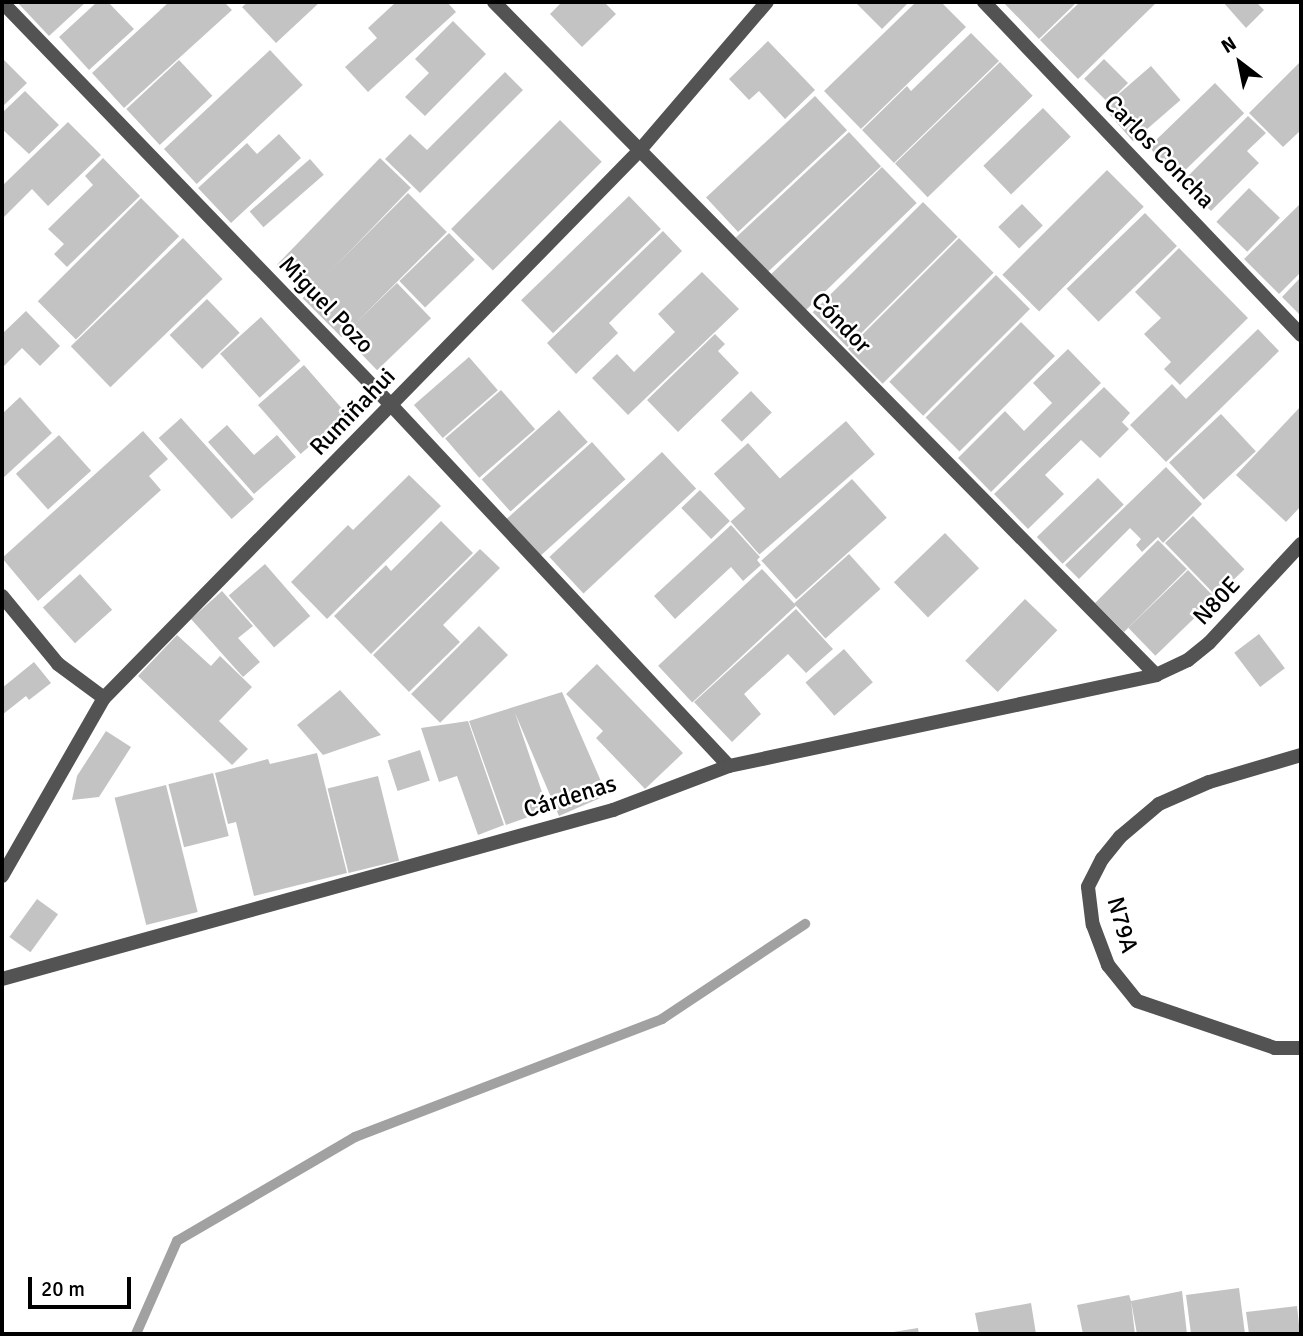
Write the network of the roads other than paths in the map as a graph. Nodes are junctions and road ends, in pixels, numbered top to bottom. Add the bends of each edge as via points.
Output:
1 (2, 2) edge
2 (494, 2) edge
3 (767, 2) edge
4 (984, 2) edge
5 (640, 150) junction
6 (1301, 335) edge
7 (392, 406) junction
8 (1301, 544) edge
9 (2, 596) edge
10 (1156, 675) junction
11 (104, 698) junction
12 (1301, 755) edge
13 (729, 766) junction
14 (2, 876) edge
15 (2, 979) edge
16 (1301, 1048) edge

1 - 7 street, Miguel Pozo
2 - 5 street, Cóndor
3 - 5 street, Rumiñahui
4 - 6 street, Carlos Concha
5 - 7 street, Rumiñahui
5 - 10 street, Cóndor
7 - 11 street, Rumiñahui
7 - 13 street, Miguel Pozo
8 - 10 street, N80E via 1209,643 1188,660
9 - 11 street via 58,664
10 - 13 street, Cárdenas
11 - 14 street, Rumiñahui
12 - 16 street, N79A via 1209,782 1159,804 1119,837 1088,887 1093,925 1108,965 1137,1001 1275,1048
13 - 15 street, Cárdenas via 612,810

